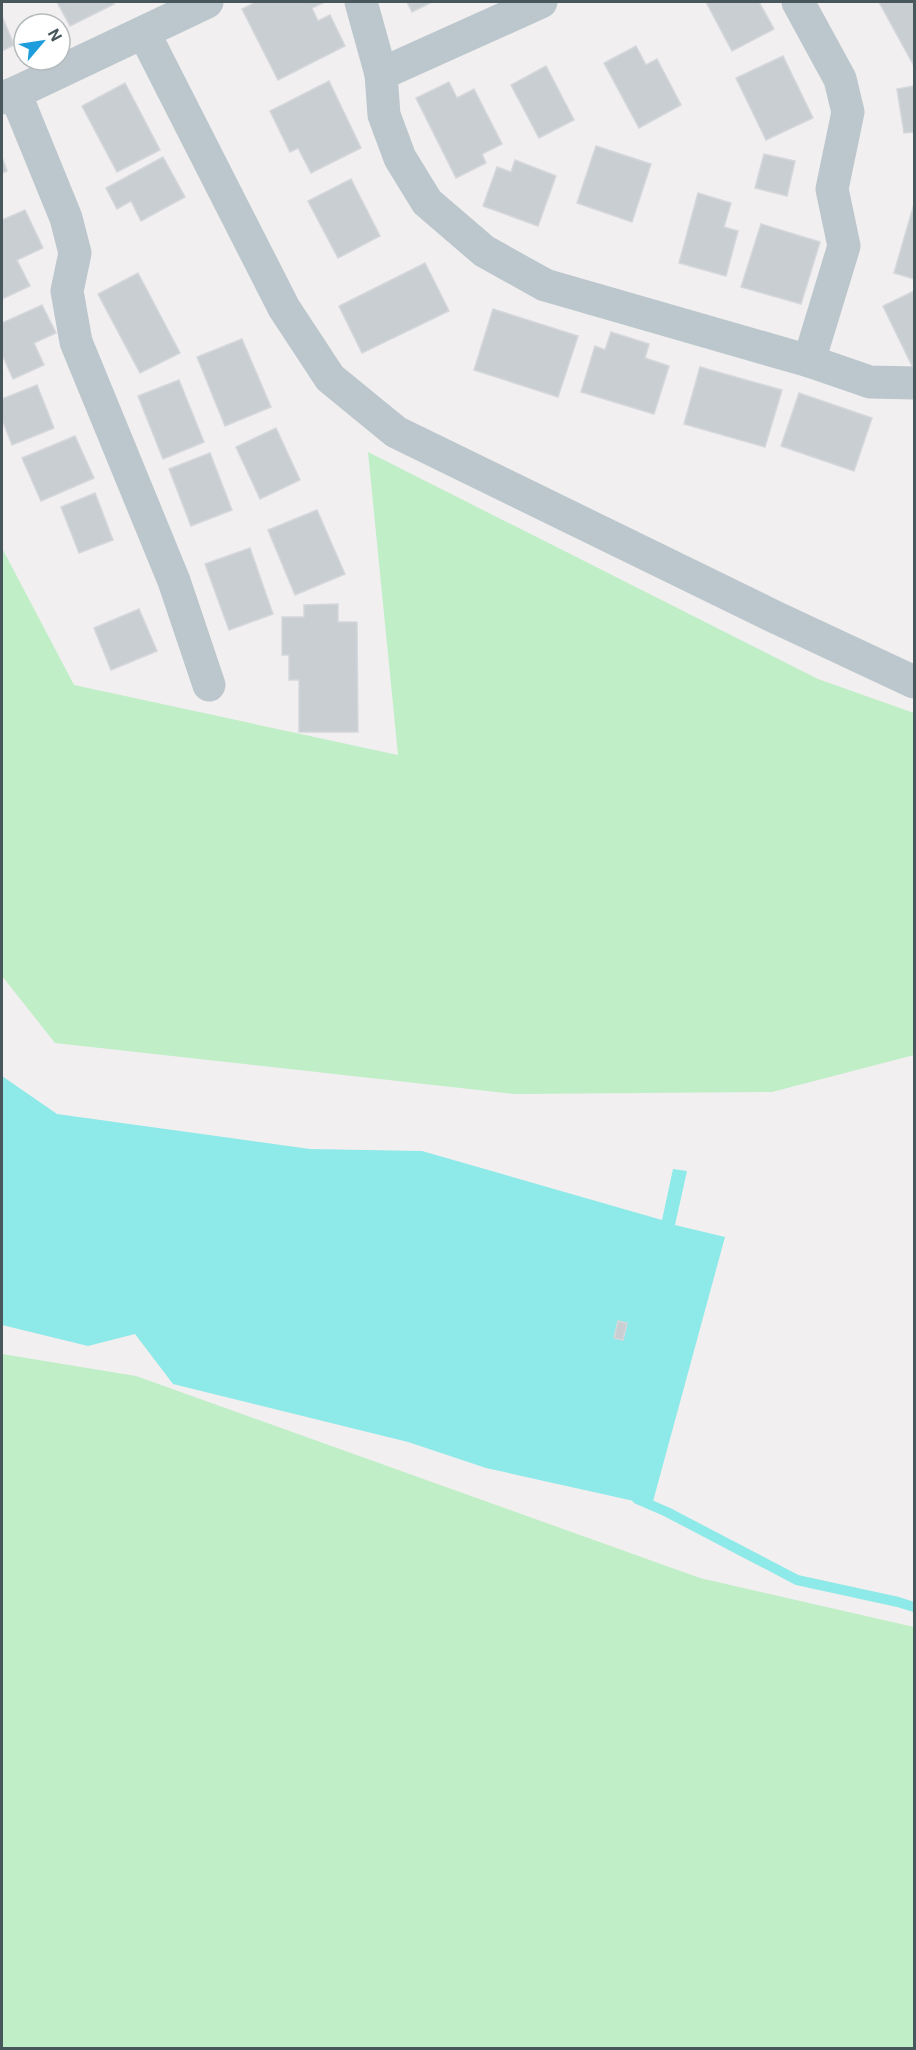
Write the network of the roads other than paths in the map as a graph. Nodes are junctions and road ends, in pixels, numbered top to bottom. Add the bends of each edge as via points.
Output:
1 (207, 2) edge
2 (362, 2) edge
3 (541, 2) edge
4 (798, 2) edge
5 (144, 33) junction
6 (381, 74) junction
7 (8, 96) edge
8 (809, 361) junction
9 (915, 383) edge
10 (915, 682) edge
11 (209, 685) dead end

1 - 5 street
2 - 6 street
3 - 6 street
4 - 8 street via 840,79 848,112 832,189 844,246
5 - 7 street
5 - 10 street via 284,308 330,378 396,432
6 - 8 street via 384,115 400,158 427,202 484,251 545,285
7 - 11 street via 66,218 75,253 67,291 76,342 174,581
8 - 9 street via 870,382

